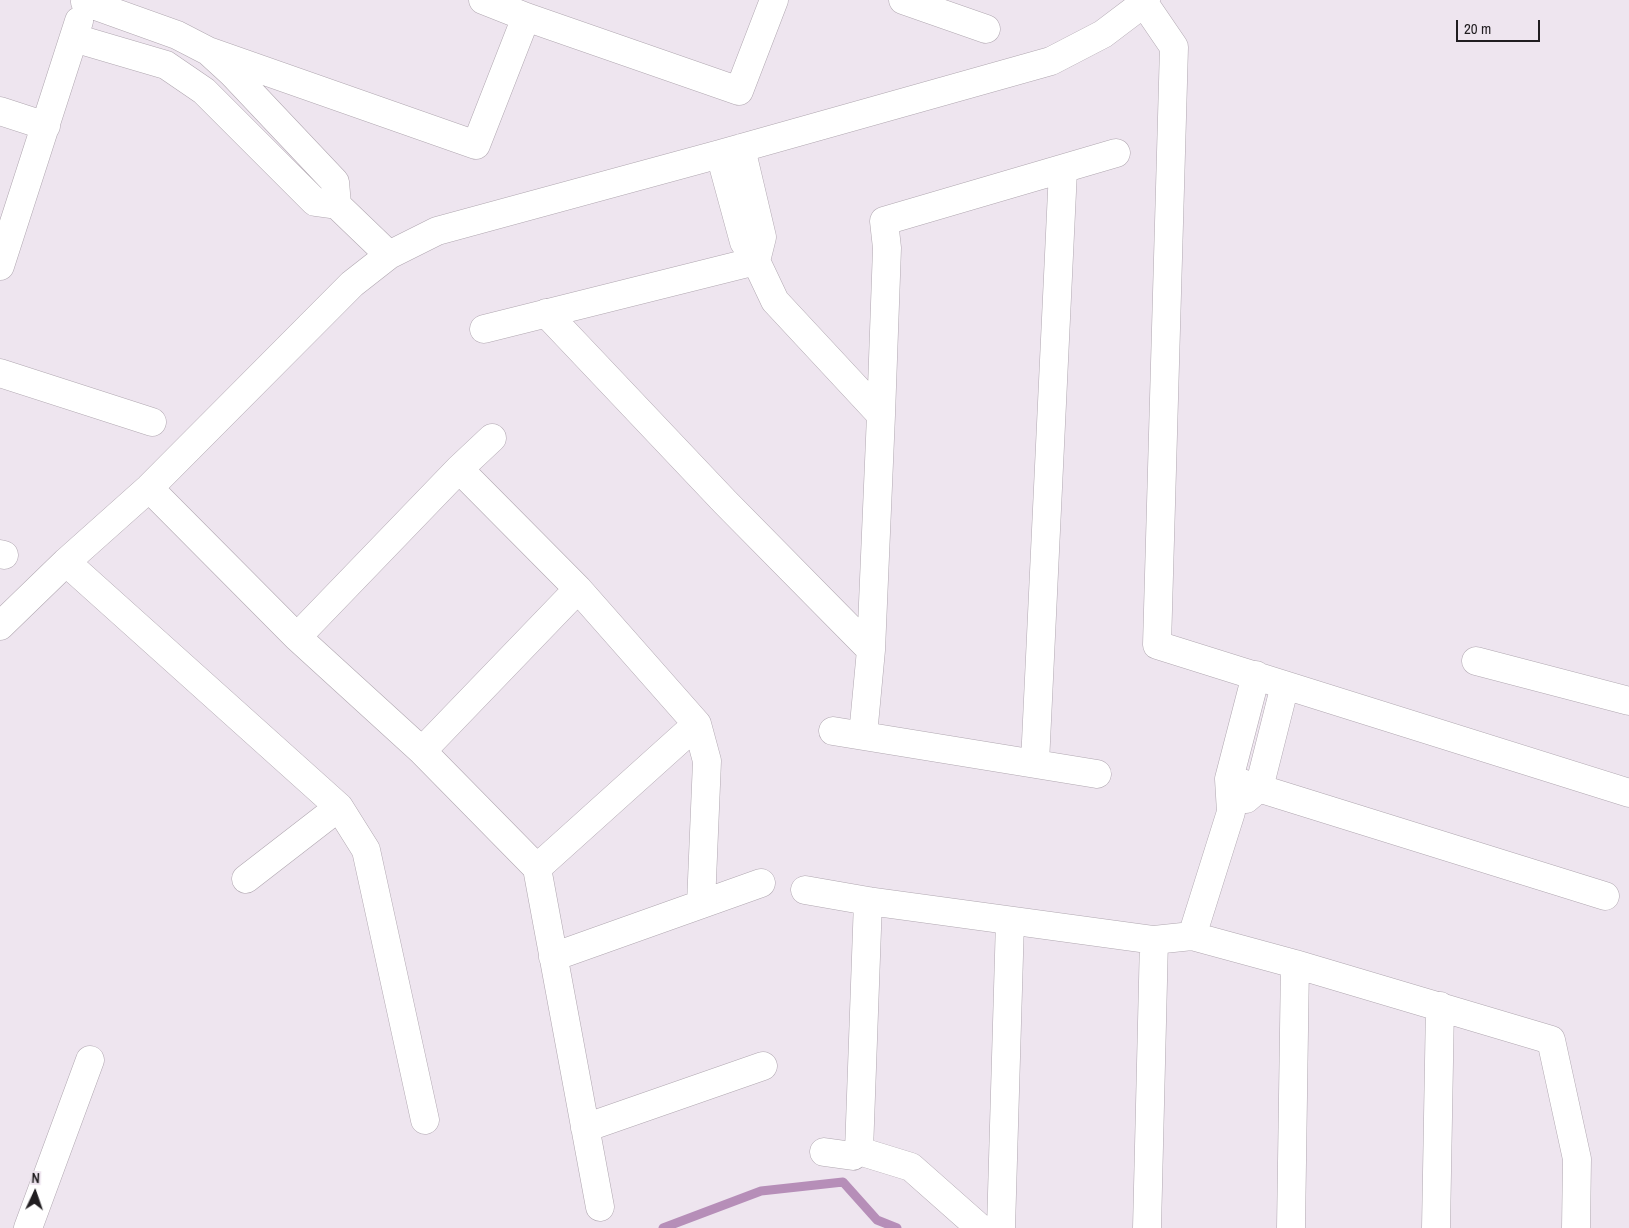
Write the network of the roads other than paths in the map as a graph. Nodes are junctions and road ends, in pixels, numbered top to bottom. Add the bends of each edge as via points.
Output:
1 (483, 0) edge
2 (774, 0) edge
3 (904, 0) edge
4 (85, 1) edge
5 (1145, 2) edge
6 (526, 17) junction
7 (986, 29) dead end
8 (74, 38) junction
9 (249, 76) junction
10 (218, 106) junction
11 (0, 111) edge
12 (46, 126) junction
13 (730, 151) junction
14 (1116, 153) dead end
15 (1063, 170) junction
16 (337, 205) junction
17 (388, 255) junction
18 (756, 261) junction
19 (0, 265) edge
20 (546, 313) junction
21 (484, 329) dead end
22 (0, 373) edge
23 (881, 415) junction
24 (152, 422) dead end
25 (492, 438) dead end
26 (459, 469) junction
27 (149, 488) junction
28 (66, 562) junction
29 (578, 589) junction
30 (0, 626) edge
31 (297, 637) junction
32 (871, 650) junction
33 (1476, 661) dead end
34 (1256, 675) junction
35 (1285, 685) junction
36 (1629, 701) edge
37 (697, 724) junction
38 (833, 731) dead end
39 (863, 735) junction
40 (422, 751) junction
41 (1035, 763) junction
42 (1097, 774) dead end
43 (1229, 779) junction
44 (1259, 788) junction
45 (1629, 793) edge
46 (338, 806) junction
47 (1231, 812) junction
48 (537, 868) junction
49 (246, 879) dead end
50 (761, 883) dead end
51 (806, 890) dead end
52 (1606, 896) dead end
53 (868, 902) junction
54 (701, 904) junction
55 (1010, 921) junction
56 (1192, 936) junction
57 (1154, 940) junction
58 (554, 957) junction
59 (1295, 964) junction
60 (1440, 1006) junction
61 (90, 1060) dead end
62 (763, 1066) dead end
63 (425, 1120) dead end
64 (585, 1128) junction
65 (859, 1151) junction
66 (824, 1152) dead end
67 (600, 1207) dead end
68 (28, 1228) edge
69 (980, 1228) edge
70 (1001, 1228) edge
71 (1147, 1228) edge
72 (1291, 1228) edge
73 (1436, 1228) edge
74 (1576, 1228) edge

1 - 6 street
2 - 6 street via 739,91
3 - 7 street
4 - 8 street
4 - 9 street via 177,35
5 - 13 street via 1103,34 1051,61
5 - 34 street via 1174,48 1157,644
6 - 9 street via 476,145
8 - 10 street via 166,65 204,91
8 - 12 street
9 - 10 street
9 - 16 street via 335,182
10 - 16 street via 315,202
11 - 12 street
12 - 19 street
13 - 17 street via 437,231
13 - 18 street via 762,237
14 - 15 street
15 - 23 street via 884,221 887,248
15 - 41 street
16 - 17 street
17 - 27 street via 352,284
18 - 20 street
18 - 23 street via 775,300
20 - 21 street
20 - 32 street
22 - 24 street
23 - 32 street
25 - 26 street
26 - 29 street
26 - 31 street
27 - 28 street
27 - 31 street
28 - 30 street
28 - 46 street
29 - 37 street
29 - 40 street
31 - 40 street
32 - 39 street
33 - 36 street
34 - 35 street
34 - 43 street
35 - 44 street
35 - 45 street
37 - 48 street
37 - 54 street via 707,761
38 - 39 street
39 - 41 street
40 - 48 street
41 - 42 street
43 - 44 street
43 - 47 street
44 - 47 street
44 - 52 street
46 - 49 street
46 - 63 street via 366,850
47 - 56 street
48 - 58 street
50 - 54 street
51 - 53 street
53 - 55 street
53 - 65 street
54 - 58 street
55 - 57 street
55 - 70 street
56 - 57 street
56 - 59 street
57 - 71 street
58 - 64 street
59 - 60 street
59 - 72 street
60 - 73 street
60 - 74 street via 1551,1040 1578,1160
61 - 68 street
62 - 64 street
64 - 67 street
65 - 66 street via 853,1156
65 - 69 street via 911,1167

